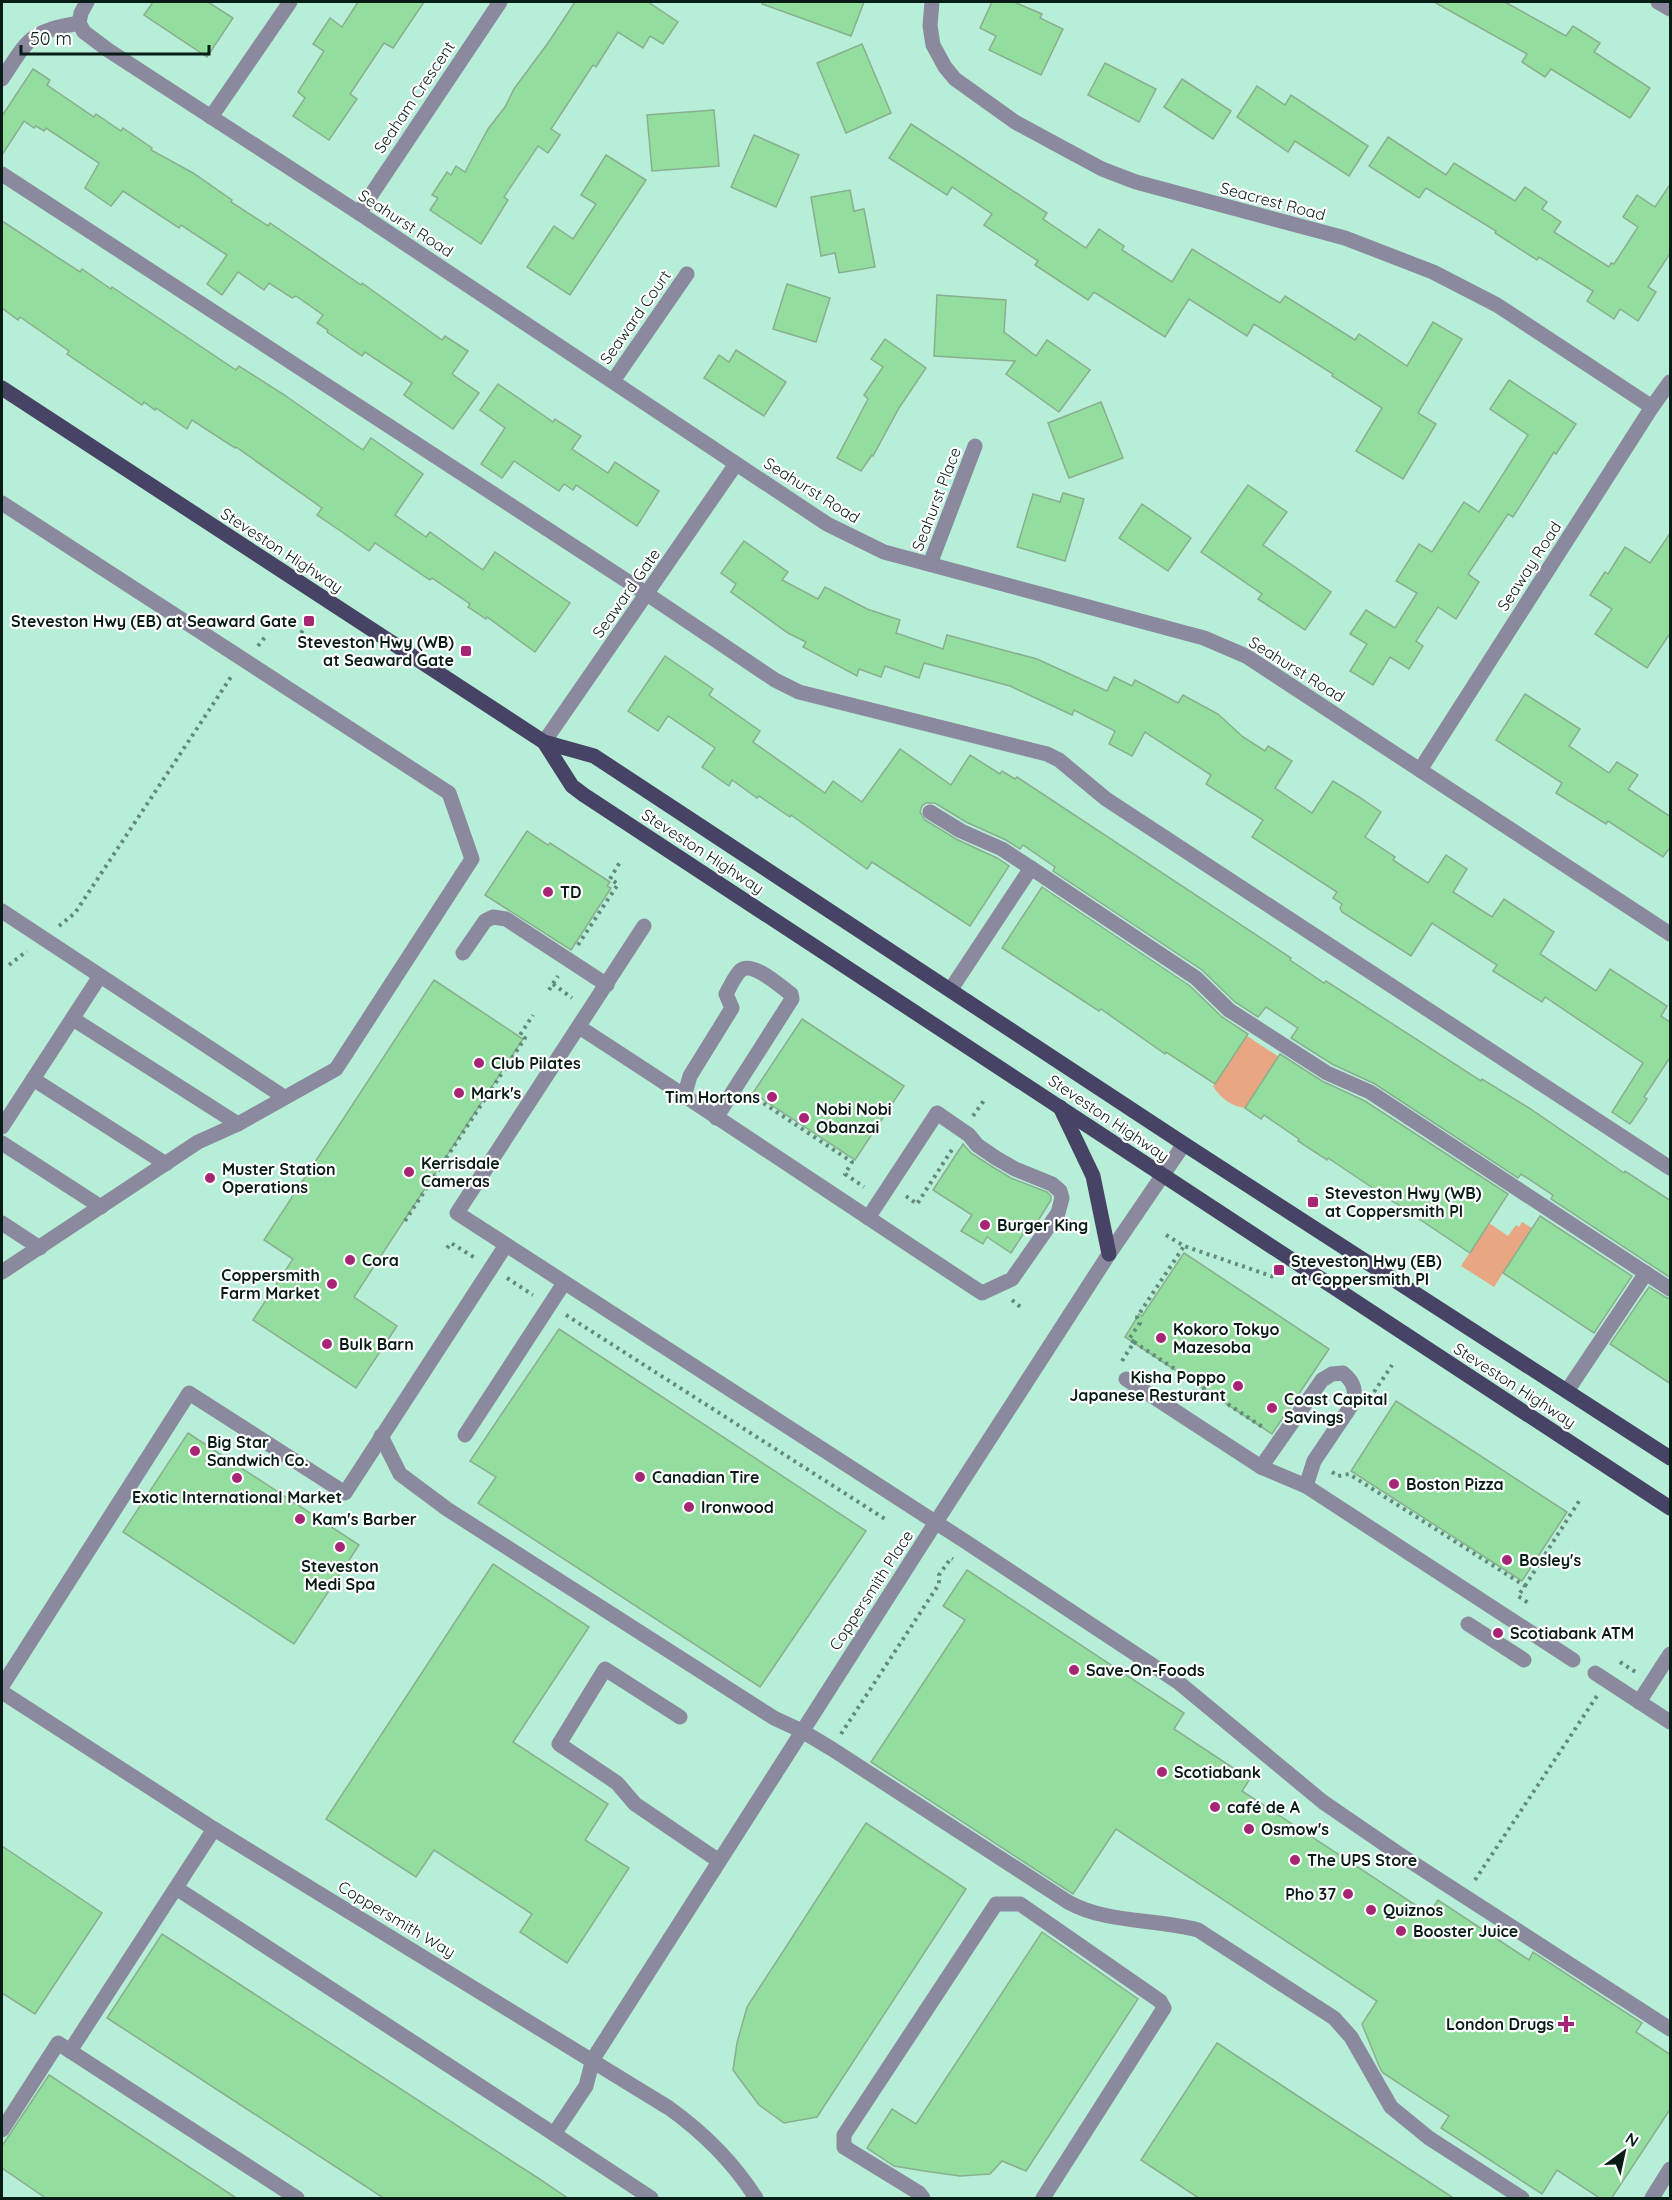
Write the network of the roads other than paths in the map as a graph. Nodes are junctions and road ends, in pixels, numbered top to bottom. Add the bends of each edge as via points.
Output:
1 (87, 2) edge
2 (290, 2) edge
3 (500, 2) edge
4 (932, 2) edge
5 (1658, 2) edge
6 (1671, 9) edge
7 (79, 23) junction
8 (2, 79) edge
9 (211, 117) junction
10 (2, 174) edge
11 (359, 213) junction
12 (687, 274) dead end
13 (613, 381) junction
14 (1671, 382) edge
15 (2, 388) edge
16 (1652, 407) junction
17 (975, 446) dead end
18 (736, 464) junction
19 (2, 503) edge
20 (930, 564) junction
21 (647, 594) junction
22 (544, 742) junction
23 (1420, 770) junction
24 (930, 812) dead end
25 (1031, 868) junction
26 (2, 911) edge
27 (644, 926) dead end
28 (1671, 934) edge
29 (463, 952) dead end
30 (100, 976) junction
31 (607, 985) junction
32 (951, 989) junction
33 (73, 1019) junction
34 (579, 1027) junction
35 (33, 1079) junction
36 (284, 1097) junction
37 (684, 1097) junction
38 (1060, 1107) junction
39 (717, 1118) junction
40 (238, 1124) junction
41 (2, 1127) edge
42 (2, 1143) edge
43 (1184, 1144) junction
44 (166, 1164) junction
45 (1671, 1168) edge
46 (1163, 1176) junction
47 (101, 1207) junction
48 (868, 1218) junction
49 (2, 1222) edge
50 (506, 1245) junction
51 (40, 1248) junction
52 (1109, 1254) junction
53 (2, 1272) edge
54 (1646, 1273) junction
55 (564, 1283) junction
56 (1671, 1289) edge
57 (1126, 1379) road end
58 (1567, 1391) junction
59 (465, 1435) dead end
60 (381, 1436) junction
61 (1671, 1458) edge
62 (1261, 1467) junction
63 (1306, 1486) junction
64 (1671, 1508) edge
65 (936, 1522) junction
66 (1468, 1623) dead end
67 (1671, 1654) edge
68 (1524, 1660) dead end
69 (1573, 1660) dead end
70 (1595, 1673) dead end
71 (2, 1686) edge
72 (2, 1692) edge
73 (1639, 1702) junction
74 (680, 1717) dead end
75 (1671, 1722) edge
76 (802, 1731) junction
77 (214, 1829) junction
78 (719, 1861) junction
79 (176, 1888) junction
80 (1671, 2029) edge
81 (70, 2051) junction
82 (593, 2059) junction
83 (2, 2130) edge
84 (554, 2134) junction
85 (1671, 2169) edge
86 (297, 2199) edge
87 (651, 2199) edge
88 (756, 2199) edge
89 (923, 2199) edge
90 (1043, 2199) edge
91 (1522, 2199) edge
92 (1652, 2199) edge

1 - 7 street
2 - 9 street
3 - 11 street, Seaham Crescent
4 - 16 street, Seacrest Road via 933,45 945,67 980,98 1043,138 1102,170 1136,182 1345,238 1433,272 1497,305
5 - 6 street
7 - 8 street via 37,34 23,46
7 - 9 street, Seahurst Road via 91,38
9 - 11 street, Seahurst Road
10 - 21 street
11 - 13 street, Seahurst Road
12 - 13 street, Seaward Court
13 - 18 street, Seahurst Road
14 - 16 street, Seaway Road
15 - 22 main road, Steveston Highway
16 - 23 street, Seaway Road
17 - 20 street, Seahurst Place
18 - 20 street, Seahurst Road via 827,524 884,552
18 - 21 street, Seaward Gate
19 - 36 street via 449,793 472,859 336,1069
20 - 23 street, Seahurst Road via 1204,638 1246,656
21 - 22 street, Seaward Gate
21 - 45 street via 799,692 1059,760 1106,799
22 - 32 main road, Steveston Highway via 594,756
22 - 38 main road, Steveston Highway via 572,786 584,795
23 - 28 street, Seahurst Road
24 - 25 street
25 - 32 street
25 - 54 street via 1196,978 1229,1010 1327,1073 1370,1092
26 - 30 street
27 - 31 street
29 - 31 street via 485,921 493,917 506,919
30 - 33 street
30 - 36 street
31 - 34 street
32 - 43 main road, Steveston Highway
33 - 35 street
33 - 40 street
34 - 37 street
34 - 50 street via 457,1213
35 - 41 street
35 - 44 street
36 - 40 street
37 - 39 street
37 - 39 street via 690,1076 732,1008 726,994 741,970 756,969 791,993 792,999
38 - 46 main road, Steveston Highway
38 - 52 main road via 1093,1176
39 - 48 street
40 - 44 street via 198,1142
42 - 47 street
43 - 46 street, Coppersmith Place
43 - 58 main road, Steveston Highway
44 - 47 street
46 - 52 street, Coppersmith Place
46 - 64 main road, Steveston Highway
47 - 51 street
48 - 48 street via 936,1113 996,1158 1052,1184 1062,1198 1058,1213 1012,1279 982,1293
49 - 51 street
50 - 55 street
50 - 60 street
51 - 53 street
52 - 65 street, Coppersmith Place
54 - 56 street
54 - 58 street
55 - 59 street
55 - 65 street
57 - 62 street
58 - 61 main road, Steveston Highway
60 - 71 street via 345,1493 189,1393
60 - 76 street via 400,1474 447,1509 774,1718
62 - 63 street
62 - 63 street via 1322,1380 1343,1373 1352,1380 1355,1397 1314,1461
63 - 69 street
65 - 76 street, Coppersmith Place
65 - 80 street via 1178,1682 1323,1802
66 - 68 street
67 - 73 street
70 - 73 street
72 - 77 street, Coppersmith Way
73 - 75 street
74 - 78 street via 605,1669 559,1744 617,1783 635,1804
76 - 78 street, Coppersmith Place
76 - 91 street via 1080,1909 1180,1925 1198,1930 1225,1947 1334,2018 1351,2037 1391,2107 1429,2138
77 - 79 street
77 - 82 street, Coppersmith Way
78 - 82 street, Coppersmith Place
79 - 81 street
79 - 84 street
81 - 83 street via 58,2043
81 - 86 street
82 - 84 street, Coppersmith Place via 586,2086
82 - 88 street, Coppersmith Way via 694,2126 724,2156
84 - 87 street
85 - 92 street
89 - 90 street via 844,2147 844,2135 996,1904 1020,1904 1160,2001 1164,2008

